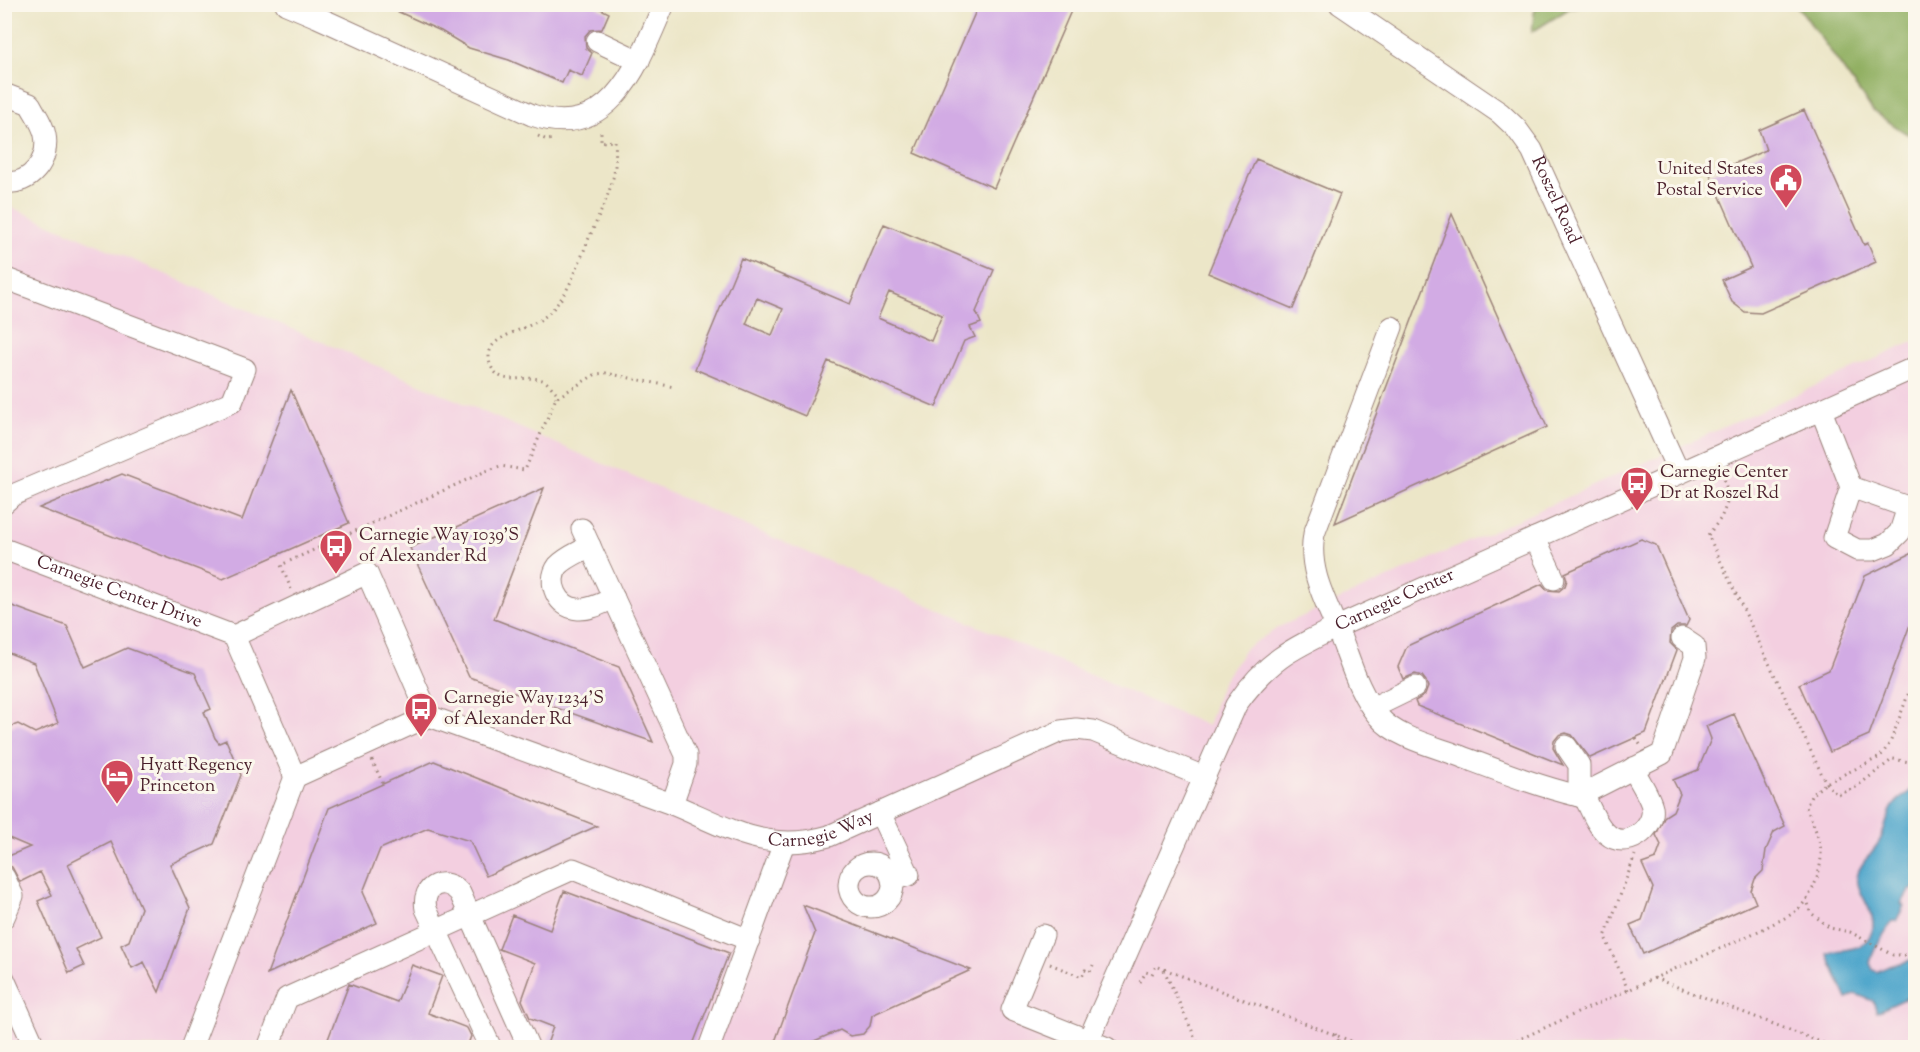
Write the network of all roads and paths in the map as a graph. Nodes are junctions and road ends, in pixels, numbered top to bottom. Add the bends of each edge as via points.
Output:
1 (286, 4) edge
2 (664, 4) edge
3 (1340, 4) edge
4 (320, 11) edge
5 (597, 41) dead end
6 (639, 61) junction
7 (4, 94) edge
8 (601, 123) dead end
9 (536, 135) dead end
10 (558, 138) dead end
11 (4, 182) edge
12 (4, 278) edge
13 (1392, 327) dead end
14 (1916, 367) edge
15 (674, 387) dead end
16 (556, 398) junction
17 (1821, 410) junction
18 (1715, 457) junction
19 (1679, 473) junction
20 (1851, 487) junction
21 (4, 503) edge
22 (1912, 508) edge
23 (1535, 538) junction
24 (4, 549) edge
25 (1554, 579) dead end
26 (614, 598) junction
27 (298, 606) junction
28 (1337, 627) junction
29 (234, 636) junction
30 (1682, 638) dead end
31 (1916, 684) edge
32 (1415, 687) dead end
33 (1372, 708) junction
34 (429, 716) junction
35 (1566, 746) dead end
36 (369, 753) dead end
37 (1916, 761) edge
38 (1633, 768) junction
39 (295, 777) junction
40 (1204, 777) junction
41 (1826, 783) junction
42 (383, 784) dead end
43 (1581, 795) junction
44 (672, 804) junction
45 (880, 813) junction
46 (784, 843) junction
47 (1638, 847) dead end
48 (4, 877) edge
49 (892, 880) dead end
50 (1807, 898) junction
51 (471, 915) junction
52 (4, 917) edge
53 (436, 931) junction
54 (1042, 935) dead end
55 (749, 940) junction
56 (1916, 946) edge
57 (1044, 962) dead end
58 (1093, 965) dead end
59 (1164, 970) junction
60 (1654, 978) junction
61 (4, 979) edge
62 (1140, 982) dead end
63 (1628, 990) junction
64 (1335, 1034) junction
65 (1094, 1045) edge
66 (35, 1047) edge
67 (191, 1047) edge
68 (268, 1047) edge
69 (490, 1047) edge
70 (529, 1047) edge
71 (709, 1047) edge
72 (1200, 1047) edge
73 (1342, 1047) edge
74 (1369, 1047) edge
75 (1500, 1047) edge
76 (1836, 1047) edge

1 - 4 street
2 - 6 street
3 - 19 street, Roszel Road via 1500,113 1532,150
4 - 6 street via 552,122 599,111 612,100
5 - 6 street
7 - 11 street via 30,104 45,134 46,150 38,169 27,178
8 - 16 path via 601,142 615,141 613,179 567,287 551,311 495,343 489,351 494,373 508,379 546,381 556,392
9 - 10 path via 547,140
12 - 21 street via 245,369 232,402 13,495
13 - 28 street via 1311,549 1320,589
14 - 17 street, Carnegie Center
15 - 16 path via 606,373
16 - 27 path via 525,470 500,466 486,471 281,565
17 - 18 street, Carnegie Center
17 - 20 street
18 - 19 street, Carnegie Center
18 - 41 path via 1729,498 1708,536
19 - 23 street, Carnegie Center
20 - 22 street
20 - 22 street via 1834,538 1857,550 1873,550 1888,544 1900,532
23 - 25 street
23 - 28 street, Carnegie Center
24 - 29 street, Carnegie Center Drive
26 - 26 street via 586,537 558,566 553,577 554,592 563,604 575,609 590,608
26 - 44 street via 686,755
27 - 29 street
27 - 34 street via 367,573
28 - 33 street
28 - 40 street, Carnegie Center via 1291,650 1251,683 1236,705
29 - 39 street
30 - 38 street via 1694,645 1695,658 1662,754
31 - 41 path via 1880,757
32 - 33 street
33 - 43 street via 1402,734 1547,788
34 - 39 street
34 - 44 street, Carnegie Way
35 - 43 street via 1579,765
36 - 42 path
37 - 41 path via 1893,759 1837,795
38 - 43 street
38 - 43 street via 1652,807 1650,823 1644,832 1631,839 1619,840 1608,835
39 - 67 street
40 - 45 street, Carnegie Way via 1093,731 1076,729 1049,736
40 - 65 street, Carnegie Center
41 - 50 path via 1812,794 1806,807 1821,853
44 - 46 street, Carnegie Way via 742,833
45 - 46 street, Carnegie Way via 829,836
45 - 49 street via 909,875
46 - 55 street
47 - 63 path via 1605,937
48 - 52 street via 13,896
50 - 56 path via 1810,912 1830,928 1850,932 1893,955 1905,955
50 - 60 path via 1796,911 1763,929
51 - 53 street
51 - 53 street via 454,886 433,886 424,901
51 - 55 street via 573,869
51 - 70 street
53 - 68 street via 287,998
53 - 69 street
54 - 65 street via 1012,1010
55 - 71 street
57 - 58 path via 1082,977
59 - 62 path via 1156,966
59 - 64 path
59 - 72 path
60 - 63 path
60 - 76 path
61 - 66 street
63 - 75 path
64 - 73 path
64 - 74 path

